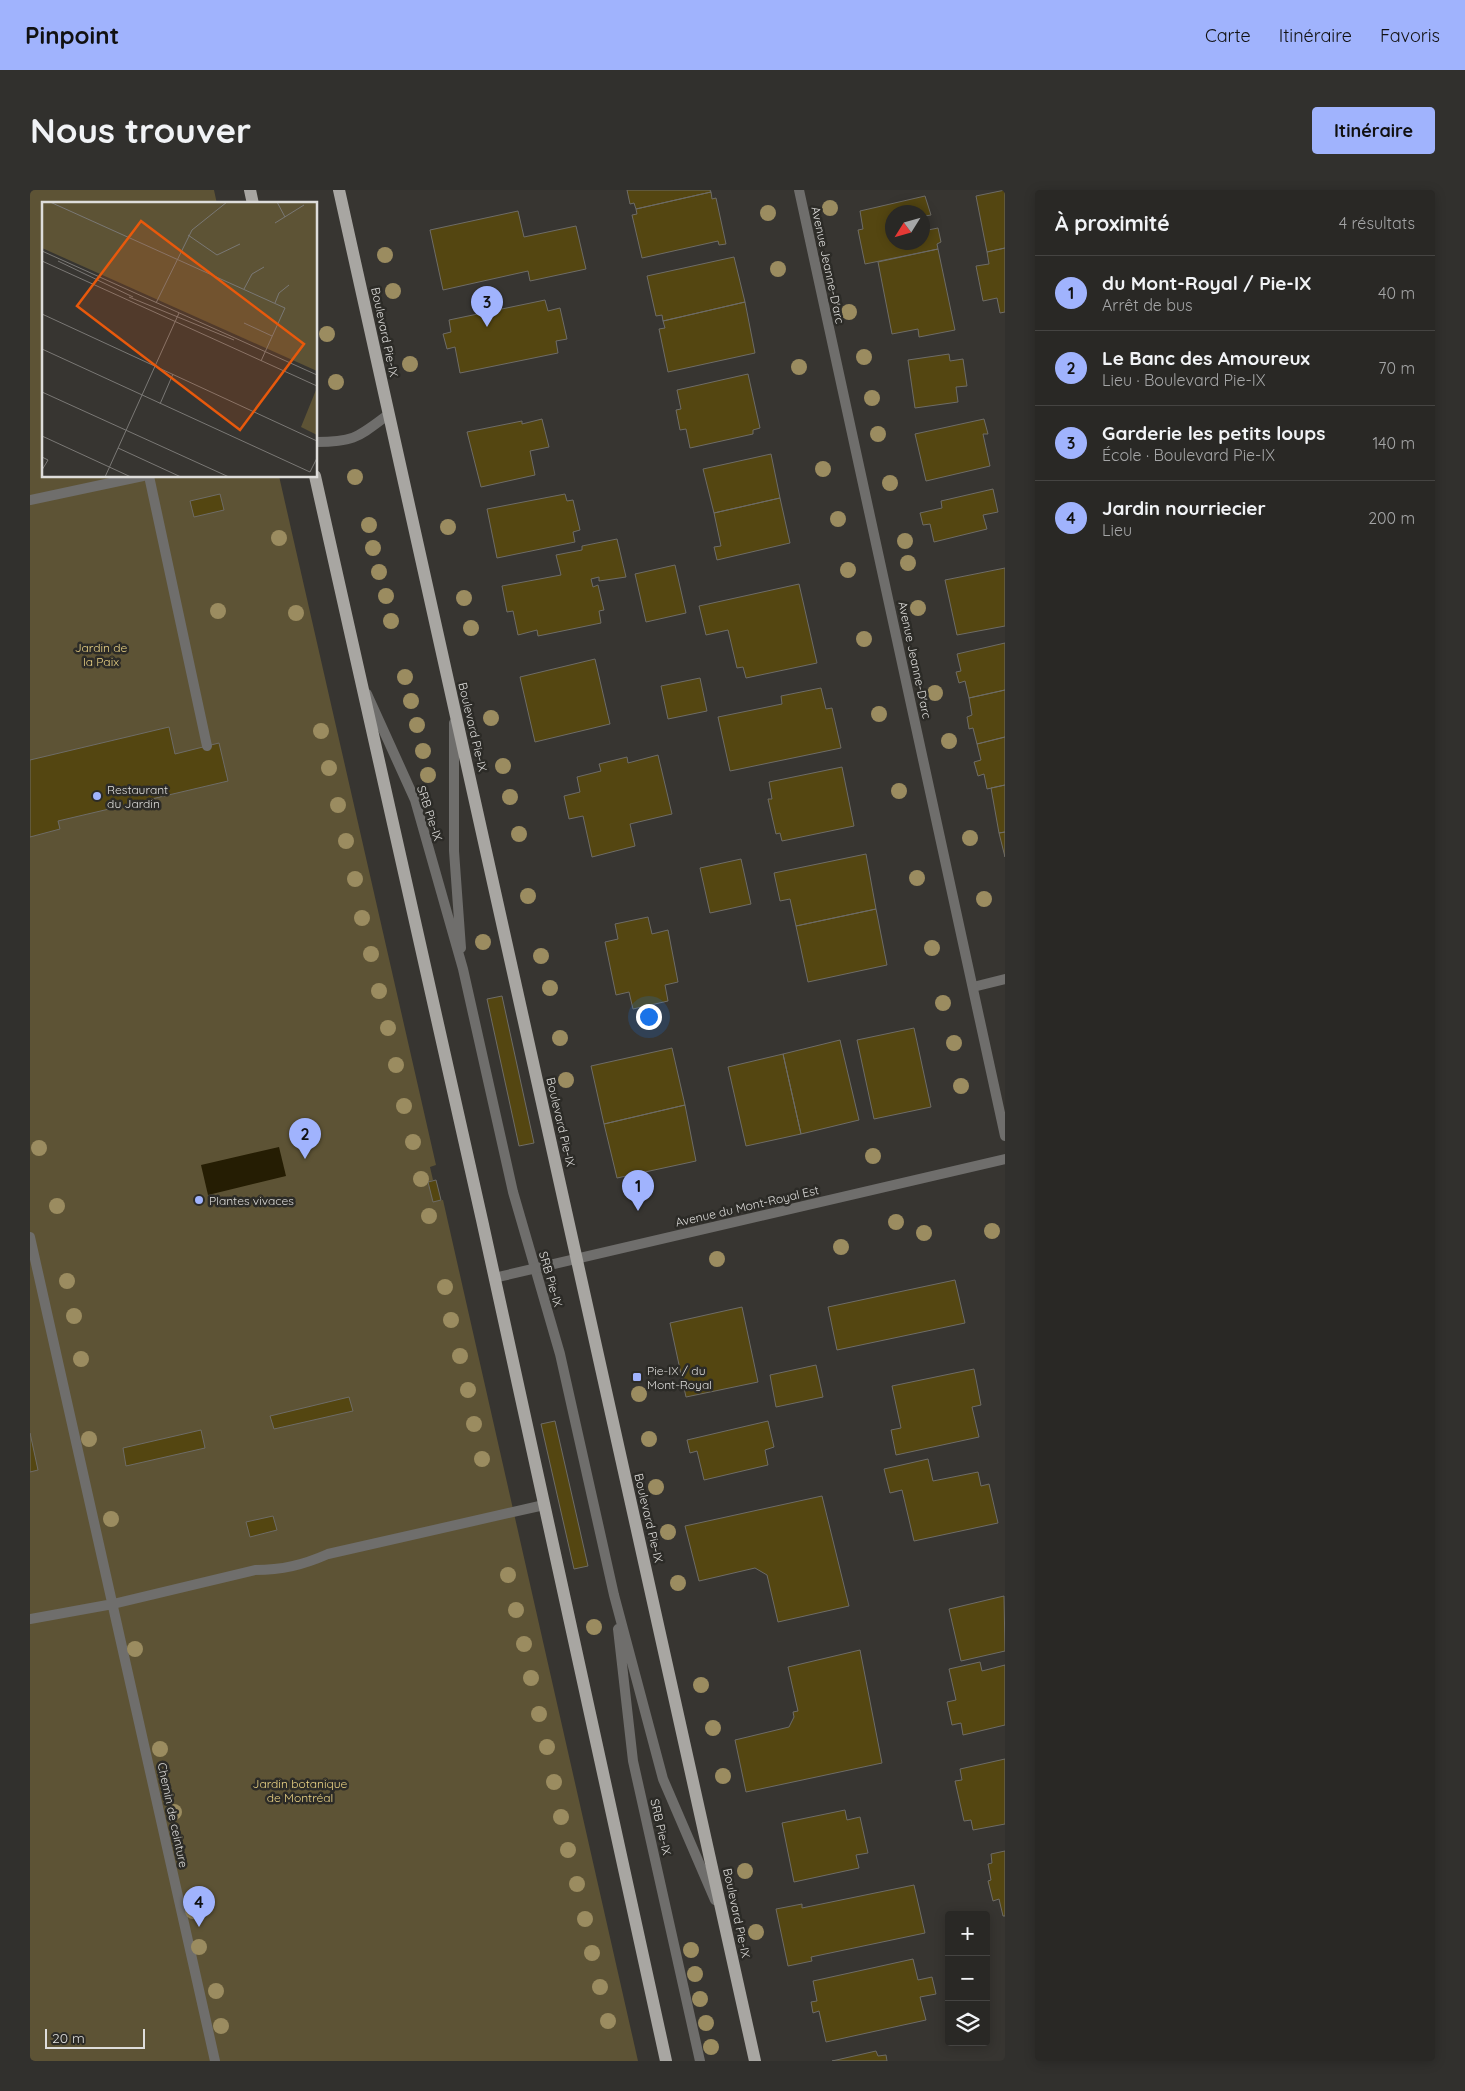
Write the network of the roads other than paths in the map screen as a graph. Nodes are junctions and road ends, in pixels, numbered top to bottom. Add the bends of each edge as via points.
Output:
1 (339, 190) edge
2 (799, 190) edge
3 (389, 414) junction
4 (318, 442) edge
5 (134, 478) edge
6 (149, 478) edge
7 (315, 478) edge
8 (30, 500) edge
9 (358, 672) junction
10 (454, 704) junction
11 (207, 746) dead end
12 (463, 969) junction
13 (1005, 979) edge
14 (973, 987) junction
15 (1005, 1136) edge
16 (1005, 1159) edge
17 (30, 1237) edge
18 (577, 1258) junction
19 (534, 1268) junction
20 (494, 1278) junction
21 (544, 1505) junction
22 (614, 1595) junction
23 (113, 1604) junction
24 (30, 1618) edge
25 (724, 1919) junction
26 (216, 2061) edge
27 (666, 2061) edge
28 (700, 2061) edge
29 (755, 2061) edge

1 - 3 main road, Boulevard Pie-IX
2 - 14 street, Avenue Jeanne-D'arc
3 - 4 street via 357,437 341,442
3 - 10 main road, Boulevard Pie-IX
5 - 8 street
6 - 11 street
7 - 9 main road
9 - 12 street, SRB Pie-IX via 415,800
9 - 20 main road
10 - 12 street, SRB Pie-IX via 454,851
10 - 18 main road, Boulevard Pie-IX
12 - 19 street, SRB Pie-IX via 513,1192
13 - 14 street
14 - 15 street, Avenue Jeanne-D'arc
16 - 18 street, Avenue du Mont-Royal Est
17 - 23 street, Chemin de ceinture
18 - 19 street, Avenue du Mont-Royal Est
18 - 25 main road, Boulevard Pie-IX
19 - 20 street, Avenue du Mont-Royal Est
19 - 22 street, SRB Pie-IX via 560,1354
20 - 21 main road
21 - 23 street via 328,1554 292,1567 255,1570
21 - 27 main road
22 - 25 street, SRB Pie-IX via 664,1779
22 - 28 street, SRB Pie-IX via 633,1761
23 - 24 street
23 - 26 street, Chemin de ceinture
25 - 29 main road, Boulevard Pie-IX

